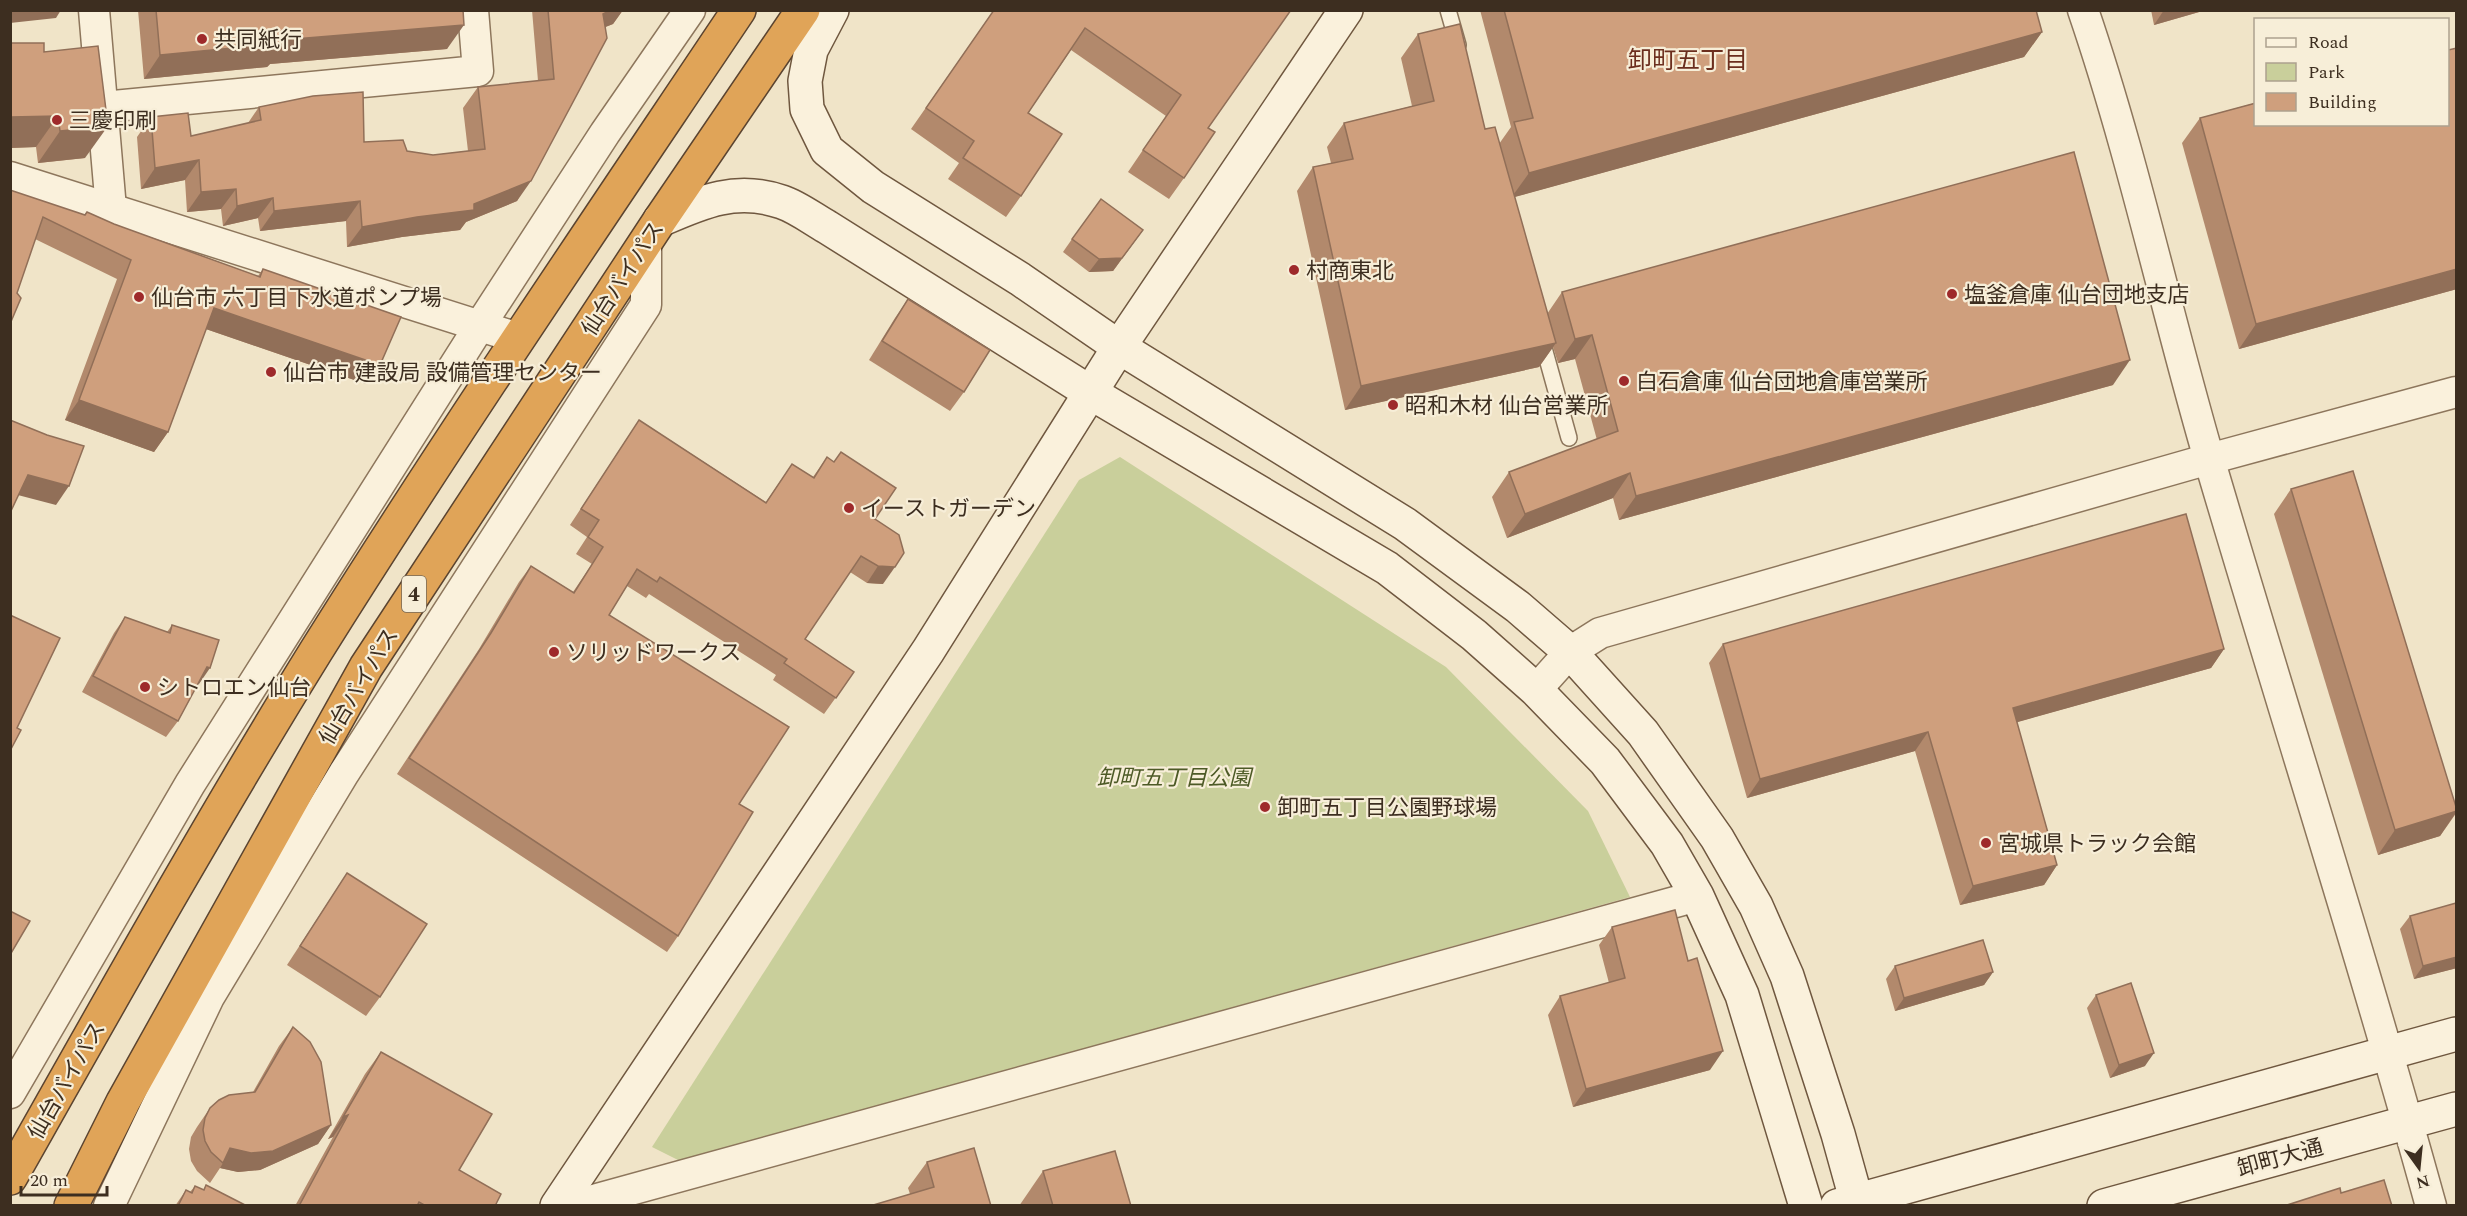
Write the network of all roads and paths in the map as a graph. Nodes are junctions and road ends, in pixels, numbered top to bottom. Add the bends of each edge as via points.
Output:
1 (94, 10) edge
2 (473, 10) edge
3 (690, 10) edge
4 (739, 10) edge
5 (803, 10) edge
6 (832, 10) edge
7 (1346, 10) edge
8 (1448, 10) edge
9 (2083, 10) edge
10 (1464, 64) edge
11 (103, 107) junction
12 (10, 177) edge
13 (111, 209) junction
14 (653, 230) junction
15 (479, 327) junction
16 (1538, 327) edge
17 (518, 338) junction
18 (1119, 347) junction
19 (2457, 392) edge
20 (1092, 393) junction
21 (1569, 438) dead end
22 (2209, 459) junction
23 (1570, 652) junction
24 (1536, 690) junction
25 (1697, 896) junction
26 (2457, 1034) edge
27 (2389, 1053) junction
28 (10, 1093) edge
29 (2457, 1109) edge
30 (2408, 1123) junction
31 (10, 1178) edge
32 (1851, 1204) edge
33 (71, 1206) edge
34 (109, 1206) edge
35 (556, 1206) edge
36 (572, 1206) edge
37 (1806, 1206) edge
38 (2103, 1206) edge
39 (2431, 1206) edge

1 - 11 street
2 - 11 street via 477,71
3 - 15 street
4 - 17 highway, 仙台バイパス / 4
5 - 14 highway, 仙台バイパス / 4
6 - 18 street via 811,50 805,81 807,109 827,150 873,187 1020,279
7 - 18 street
8 - 10 lane
9 - 22 street via 2110,91
11 - 13 street
12 - 13 street
13 - 15 street
14 - 20 street via 708,200 744,194 782,202
14 - 33 highway, 仙台バイパス / 4 via 366,667 123,1102
14 - 34 street via 646,305 344,773 209,997
15 - 17 street
15 - 28 street via 190,784
16 - 21 lane
17 - 31 highway, 仙台バイパス / 4 via 310,662 177,884
18 - 20 street
18 - 23 street via 1405,524 1518,607
19 - 22 street
20 - 24 street via 1387,567
20 - 35 street via 928,651
22 - 23 street via 1600,633
22 - 27 street
23 - 24 street
23 - 32 street via 1644,733 1717,837 1756,906 1787,976 1838,1134
24 - 25 street via 1605,761 1666,844
25 - 36 street
25 - 37 street via 1742,995
26 - 27 street
27 - 30 street
27 - 32 street
29 - 30 street, 卸町大通
30 - 38 street, 卸町大通
30 - 39 street

